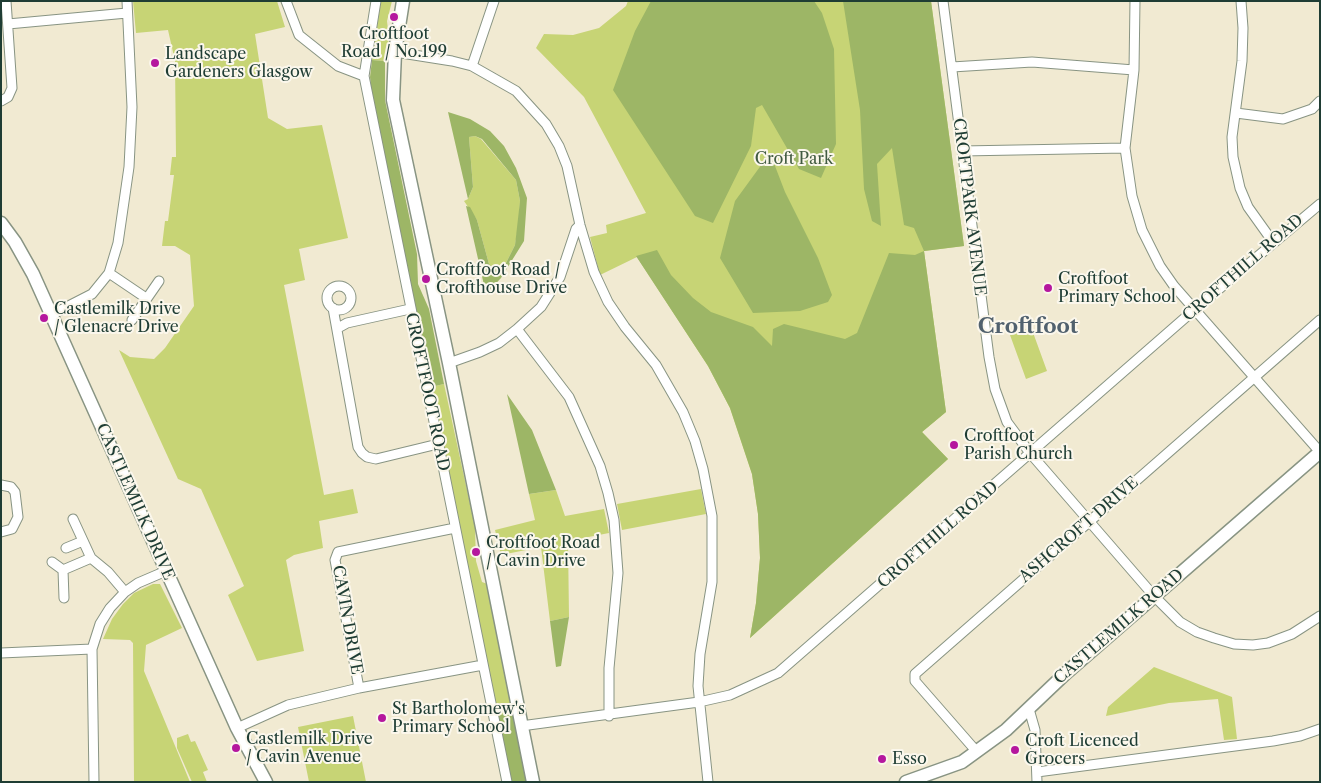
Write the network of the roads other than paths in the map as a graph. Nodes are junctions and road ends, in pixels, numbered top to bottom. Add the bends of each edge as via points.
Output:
1 (6, 1) edge
2 (127, 1) edge
3 (286, 1) edge
4 (376, 1) edge
5 (403, 1) edge
6 (494, 1) edge
7 (943, 1) edge
8 (1135, 1) edge
9 (1240, 1) edge
10 (127, 13) junction
11 (8, 24) junction
12 (395, 52) junction
13 (472, 66) junction
14 (952, 68) junction
15 (1134, 70) junction
16 (364, 76) junction
17 (1, 101) edge
18 (1320, 101) edge
19 (1236, 113) junction
20 (1125, 148) junction
21 (962, 151) junction
22 (1320, 204) edge
23 (1, 223) edge
24 (580, 225) junction
25 (1273, 242) junction
26 (108, 273) junction
27 (159, 281) dead end
28 (146, 298) junction
29 (332, 308) dead end
30 (410, 309) junction
31 (1194, 310) junction
32 (51, 315) junction
33 (132, 320) dead end
34 (1320, 320) edge
35 (338, 328) junction
36 (517, 329) junction
37 (449, 363) junction
38 (1253, 378) junction
39 (438, 444) junction
40 (1320, 452) edge
41 (1030, 453) junction
42 (1, 484) edge
43 (73, 519) dead end
44 (1089, 521) junction
45 (455, 528) junction
46 (1, 532) edge
47 (83, 542) junction
48 (66, 548) dead end
49 (91, 558) junction
50 (52, 562) dead end
51 (63, 570) junction
52 (166, 571) junction
53 (125, 592) junction
54 (1154, 596) junction
55 (64, 598) dead end
56 (1320, 616) edge
57 (92, 649) junction
58 (1, 653) edge
59 (483, 665) junction
60 (359, 688) junction
61 (699, 702) junction
62 (1028, 709) junction
63 (609, 716) junction
64 (521, 726) junction
65 (237, 728) junction
66 (1320, 729) edge
67 (977, 752) junction
68 (1037, 777) edge
69 (94, 782) edge
70 (266, 782) edge
71 (506, 782) edge
72 (533, 782) edge
73 (708, 782) edge
74 (906, 782) edge

1 - 11 street
2 - 10 street
3 - 16 street via 300,35 338,66
4 - 16 street, CROFTFOOT ROAD
5 - 12 street, CROFTFOOT ROAD
6 - 13 street
7 - 14 street, CROFTPARK AVENUE
8 - 15 street
9 - 19 street via 1243,28
10 - 11 street
10 - 26 street via 132,107 129,167 118,243
11 - 17 street via 12,88 8,98
12 - 13 street
12 - 37 street, CROFTFOOT ROAD via 393,100
13 - 24 street via 516,92 546,124 567,166
14 - 15 street via 1032,62
14 - 21 street, CROFTPARK AVENUE
15 - 20 street
16 - 30 street, CROFTFOOT ROAD
18 - 19 street via 1312,109 1283,118
19 - 25 street via 1233,157 1240,188 1248,207
20 - 21 street
20 - 31 street via 1132,196 1142,230 1160,266
21 - 41 street, CROFTPARK AVENUE via 995,389 1007,422
22 - 25 street, CROFTHILL ROAD
23 - 32 street, CASTLEMILK DRIVE via 31,270
24 - 36 street via 551,294
24 - 61 street via 594,272 608,302 669,387 695,441 703,469 714,546 709,608 700,654
25 - 31 street, CROFTHILL ROAD
26 - 28 street
26 - 32 street via 92,294
27 - 28 street
28 - 33 street
29 - 35 street
30 - 35 street via 347,323
30 - 39 street, CROFTFOOT ROAD
31 - 38 street
31 - 41 street, CROFTHILL ROAD
32 - 52 street, CASTLEMILK DRIVE
34 - 38 street, ASHCROFT DRIVE
35 - 39 street via 336,336 358,447 362,453 376,459
36 - 37 street via 480,352
36 - 63 street via 569,397 600,466 610,502 618,548 618,573 609,668
37 - 64 street, CROFTFOOT ROAD
38 - 40 street
38 - 44 street, ASHCROFT DRIVE
39 - 45 street, CROFTFOOT ROAD
40 - 54 street, CASTLEMILK ROAD
41 - 44 street, CROFTPARK AVENUE
41 - 61 street, CROFTHILL ROAD via 792,664 750,687
42 - 46 street via 15,492 18,518 12,529
43 - 47 street
44 - 54 street, CROFTPARK AVENUE
44 - 67 street, ASHCROFT DRIVE via 915,674 916,681
45 - 59 street, CROFTFOOT ROAD
45 - 60 street, CAVIN DRIVE via 338,552 335,560
47 - 48 street
47 - 49 street
49 - 51 street
49 - 53 street
50 - 51 street
51 - 55 street
52 - 53 street
52 - 65 street, CASTLEMILK DRIVE
53 - 57 street via 100,624
54 - 56 street, CROFTPARK AVENUE via 1180,622 1197,632 1234,644 1268,643 1298,631
54 - 62 street, CASTLEMILK ROAD
57 - 58 street
57 - 69 street
59 - 60 street
59 - 71 street, CROFTFOOT ROAD
60 - 65 street via 288,705
61 - 63 street, CROFTHILL ROAD
61 - 73 street
62 - 67 street, CASTLEMILK ROAD
62 - 68 street via 1035,730
63 - 64 street, CROFTHILL ROAD
64 - 72 street, CROFTFOOT ROAD
65 - 70 street, CASTLEMILK DRIVE
66 - 68 street via 1272,741
67 - 74 street, CASTLEMILK ROAD via 937,772

